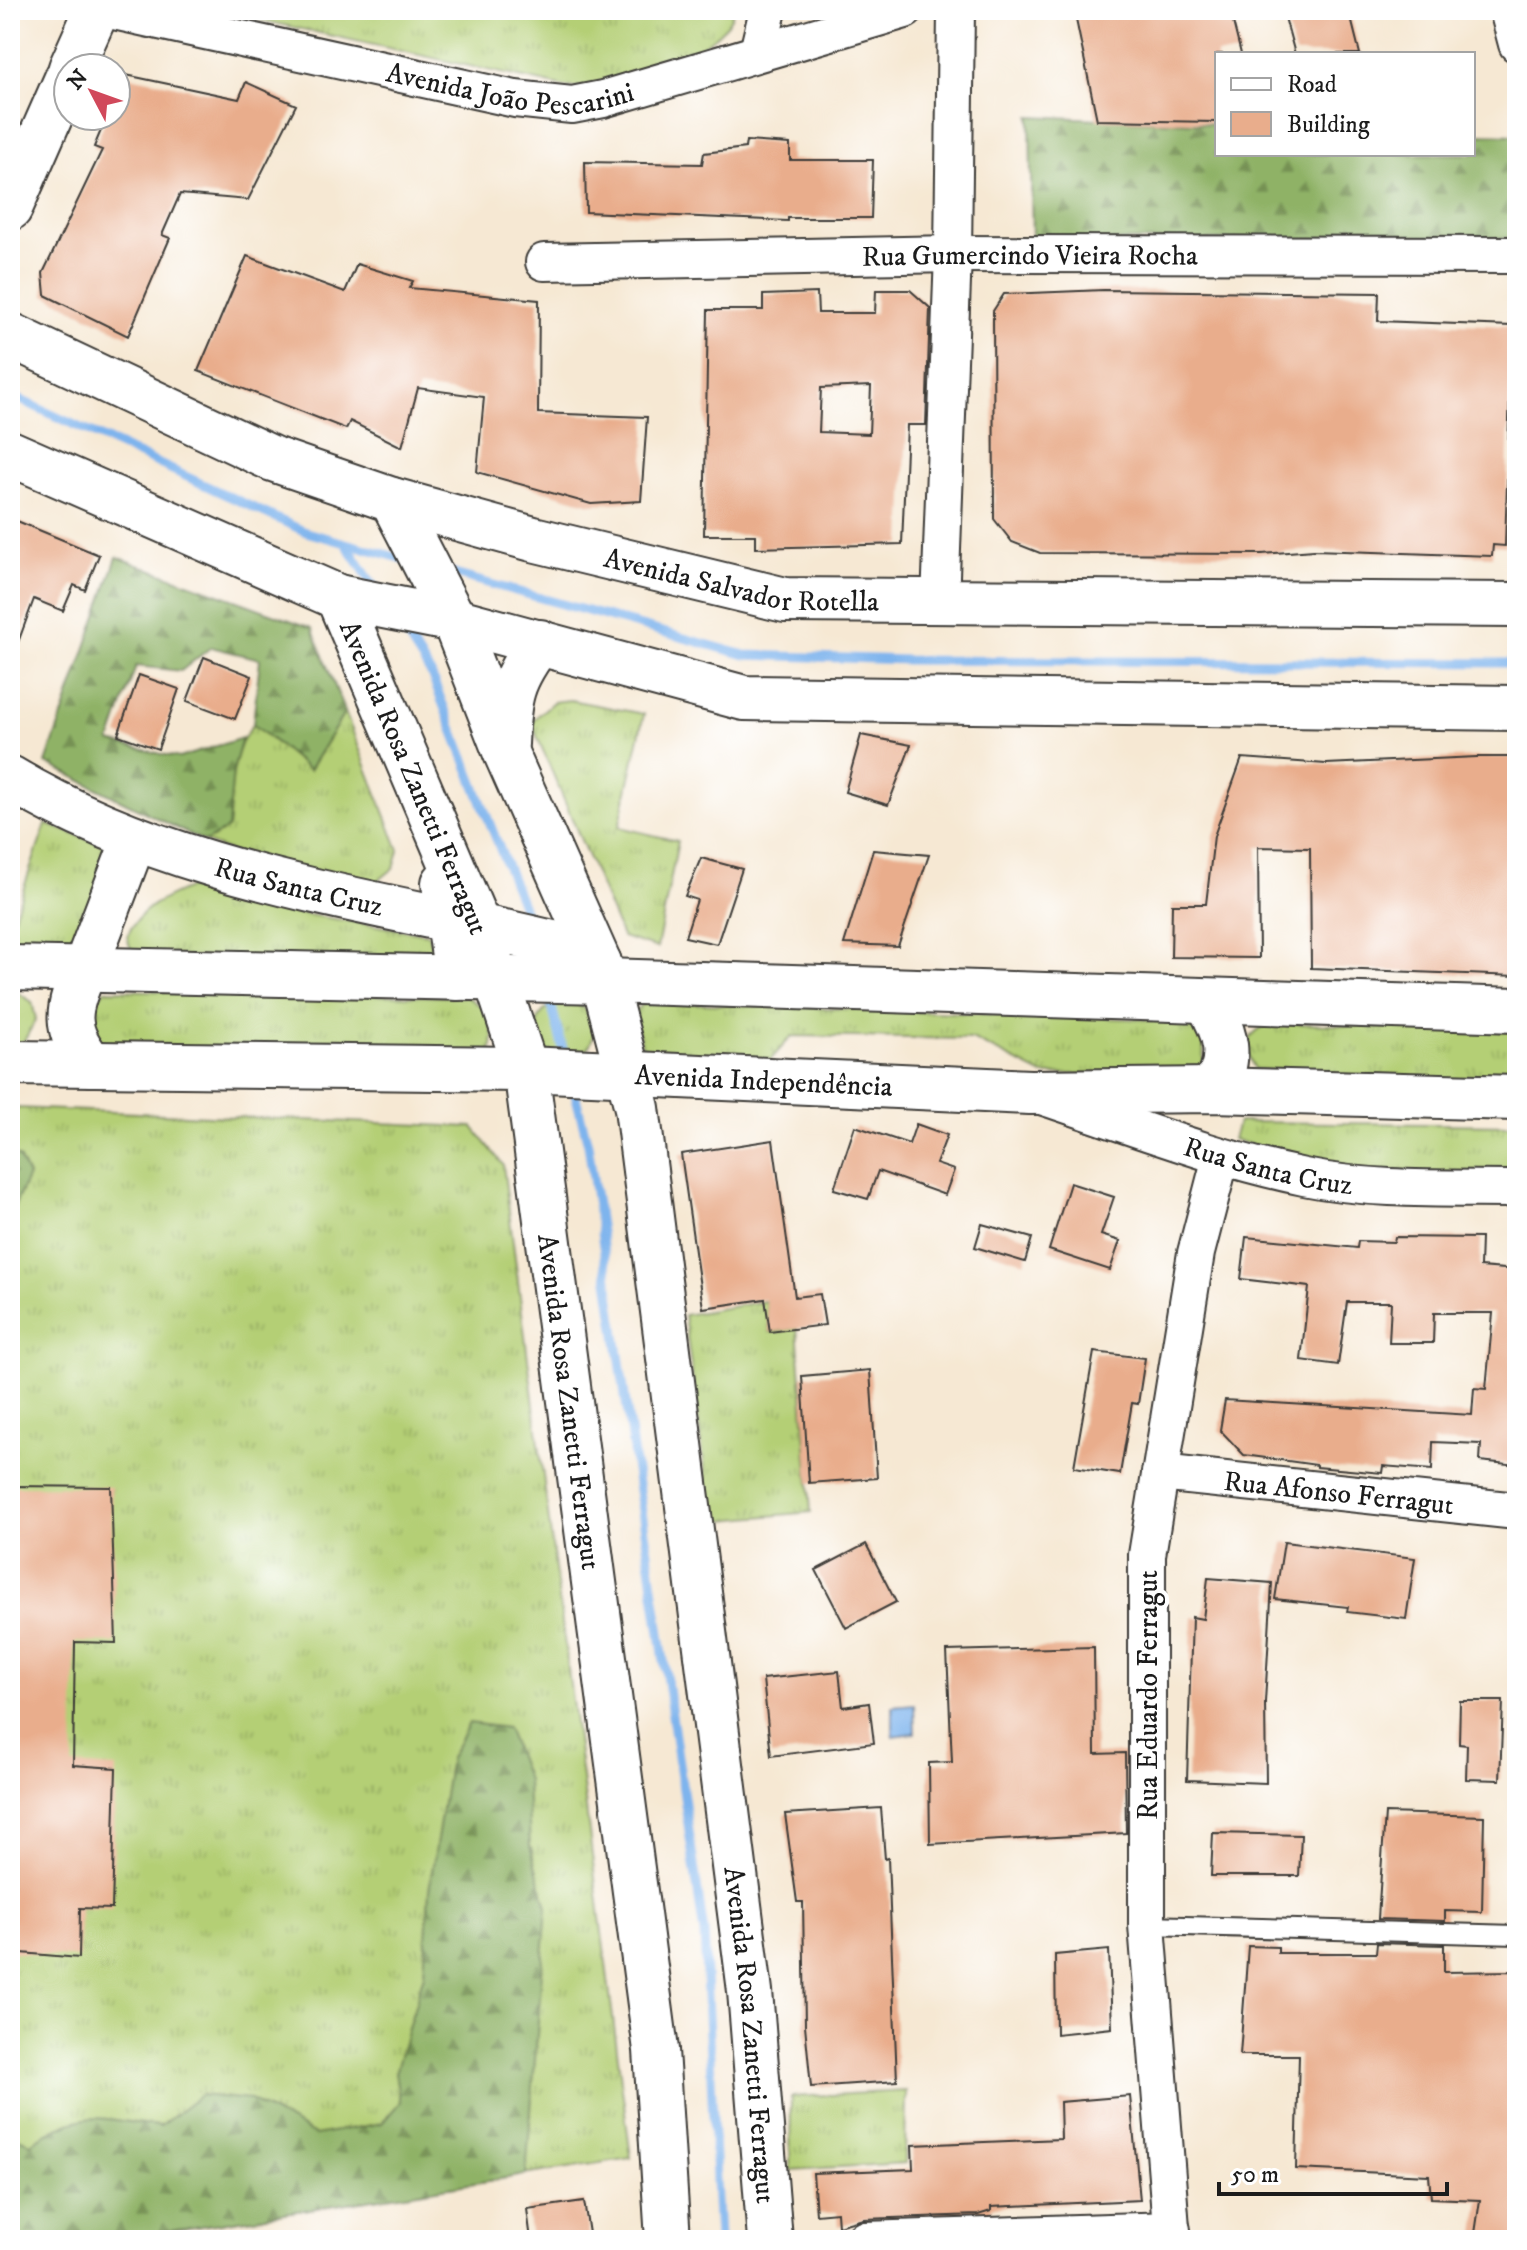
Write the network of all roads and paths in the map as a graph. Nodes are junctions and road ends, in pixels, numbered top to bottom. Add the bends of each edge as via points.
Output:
1 (97, 10) edge
2 (109, 10) edge
3 (768, 10) edge
4 (905, 10) edge
5 (956, 10) edge
6 (1508, 10) edge
7 (1517, 44) edge
8 (78, 52) edge
9 (758, 52) junction
10 (52, 112) edge
11 (10, 208) edge
12 (953, 254) junction
13 (1517, 255) edge
14 (544, 262) dead end
15 (10, 335) edge
16 (10, 453) edge
17 (392, 500) junction
18 (338, 597) junction
19 (940, 603) junction
20 (1517, 605) edge
21 (454, 620) junction
22 (540, 642) junction
23 (1517, 708) edge
24 (505, 751) junction
25 (10, 778) edge
26 (134, 840) junction
27 (464, 924) junction
28 (10, 968) edge
29 (85, 969) junction
30 (603, 972) junction
31 (478, 979) junction
32 (1208, 1003) junction
33 (1517, 1010) edge
34 (10, 1063) edge
35 (92, 1064) junction
36 (526, 1069) junction
37 (627, 1073) junction
38 (1213, 1090) junction
39 (1030, 1092) junction
40 (1517, 1098) edge
41 (1221, 1157) junction
42 (1517, 1189) edge
43 (1160, 1473) junction
44 (1517, 1511) edge
45 (1147, 1925) junction
46 (1517, 1935) edge
47 (1172, 2235) edge
48 (668, 2240) edge
49 (770, 2240) edge
50 (864, 2240) edge

1 - 8 main road
2 - 9 street, Avenida João Pescarini via 515,99 572,105
3 - 9 street
4 - 9 street, Avenida João Pescarini
5 - 12 street
6 - 7 street
10 - 11 main road
12 - 13 street, Rua Gumercindo Vieira Rocha
12 - 14 street, Rua Gumercindo Vieira Rocha
12 - 19 street
15 - 17 main road, Avenida Salvador Rotella via 273,459
16 - 18 main road
17 - 19 main road, Avenida Salvador Rotella via 785,600
17 - 21 main road, Avenida Rosa Zanetti Ferragut
18 - 21 main road
18 - 27 main road, Avenida Rosa Zanetti Ferragut via 436,829
19 - 20 main road, Avenida Salvador Rotella
21 - 22 main road
21 - 24 main road, Avenida Rosa Zanetti Ferragut
22 - 23 main road via 744,698
22 - 24 main road via 517,672 507,709
24 - 30 main road, Avenida Rosa Zanetti Ferragut
25 - 26 main road, Rua Santa Cruz
26 - 27 main road, Rua Santa Cruz via 237,872
26 - 29 main road
27 - 30 main road, Rua Santa Cruz via 569,947
27 - 31 main road, Avenida Rosa Zanetti Ferragut
28 - 29 main road
29 - 31 main road
29 - 35 main road via 68,1015 76,1046
30 - 31 main road
30 - 32 main road
30 - 37 main road, Avenida Rosa Zanetti Ferragut
31 - 36 main road, Avenida Rosa Zanetti Ferragut
32 - 33 main road
32 - 38 main road via 1226,1037 1221,1078
34 - 35 main road, Avenida Independência
35 - 36 main road, Avenida Independência
36 - 37 main road, Avenida Independência
36 - 48 main road, Avenida Rosa Zanetti Ferragut via 656,2050
37 - 39 main road, Avenida Independência
37 - 49 main road, Avenida Rosa Zanetti Ferragut via 637,1108 750,1991
38 - 39 main road, Avenida Independência
38 - 40 main road, Avenida Independência
39 - 41 street, Rua Santa Cruz
41 - 42 street, Rua Santa Cruz via 1307,1178 1400,1187
41 - 43 street, Rua Eduardo Ferragut via 1196,1253
43 - 44 street, Rua Afonso Ferragut
43 - 45 street, Rua Eduardo Ferragut via 1147,1555
45 - 46 lane
45 - 47 street, Rua Eduardo Ferragut
47 - 50 street

